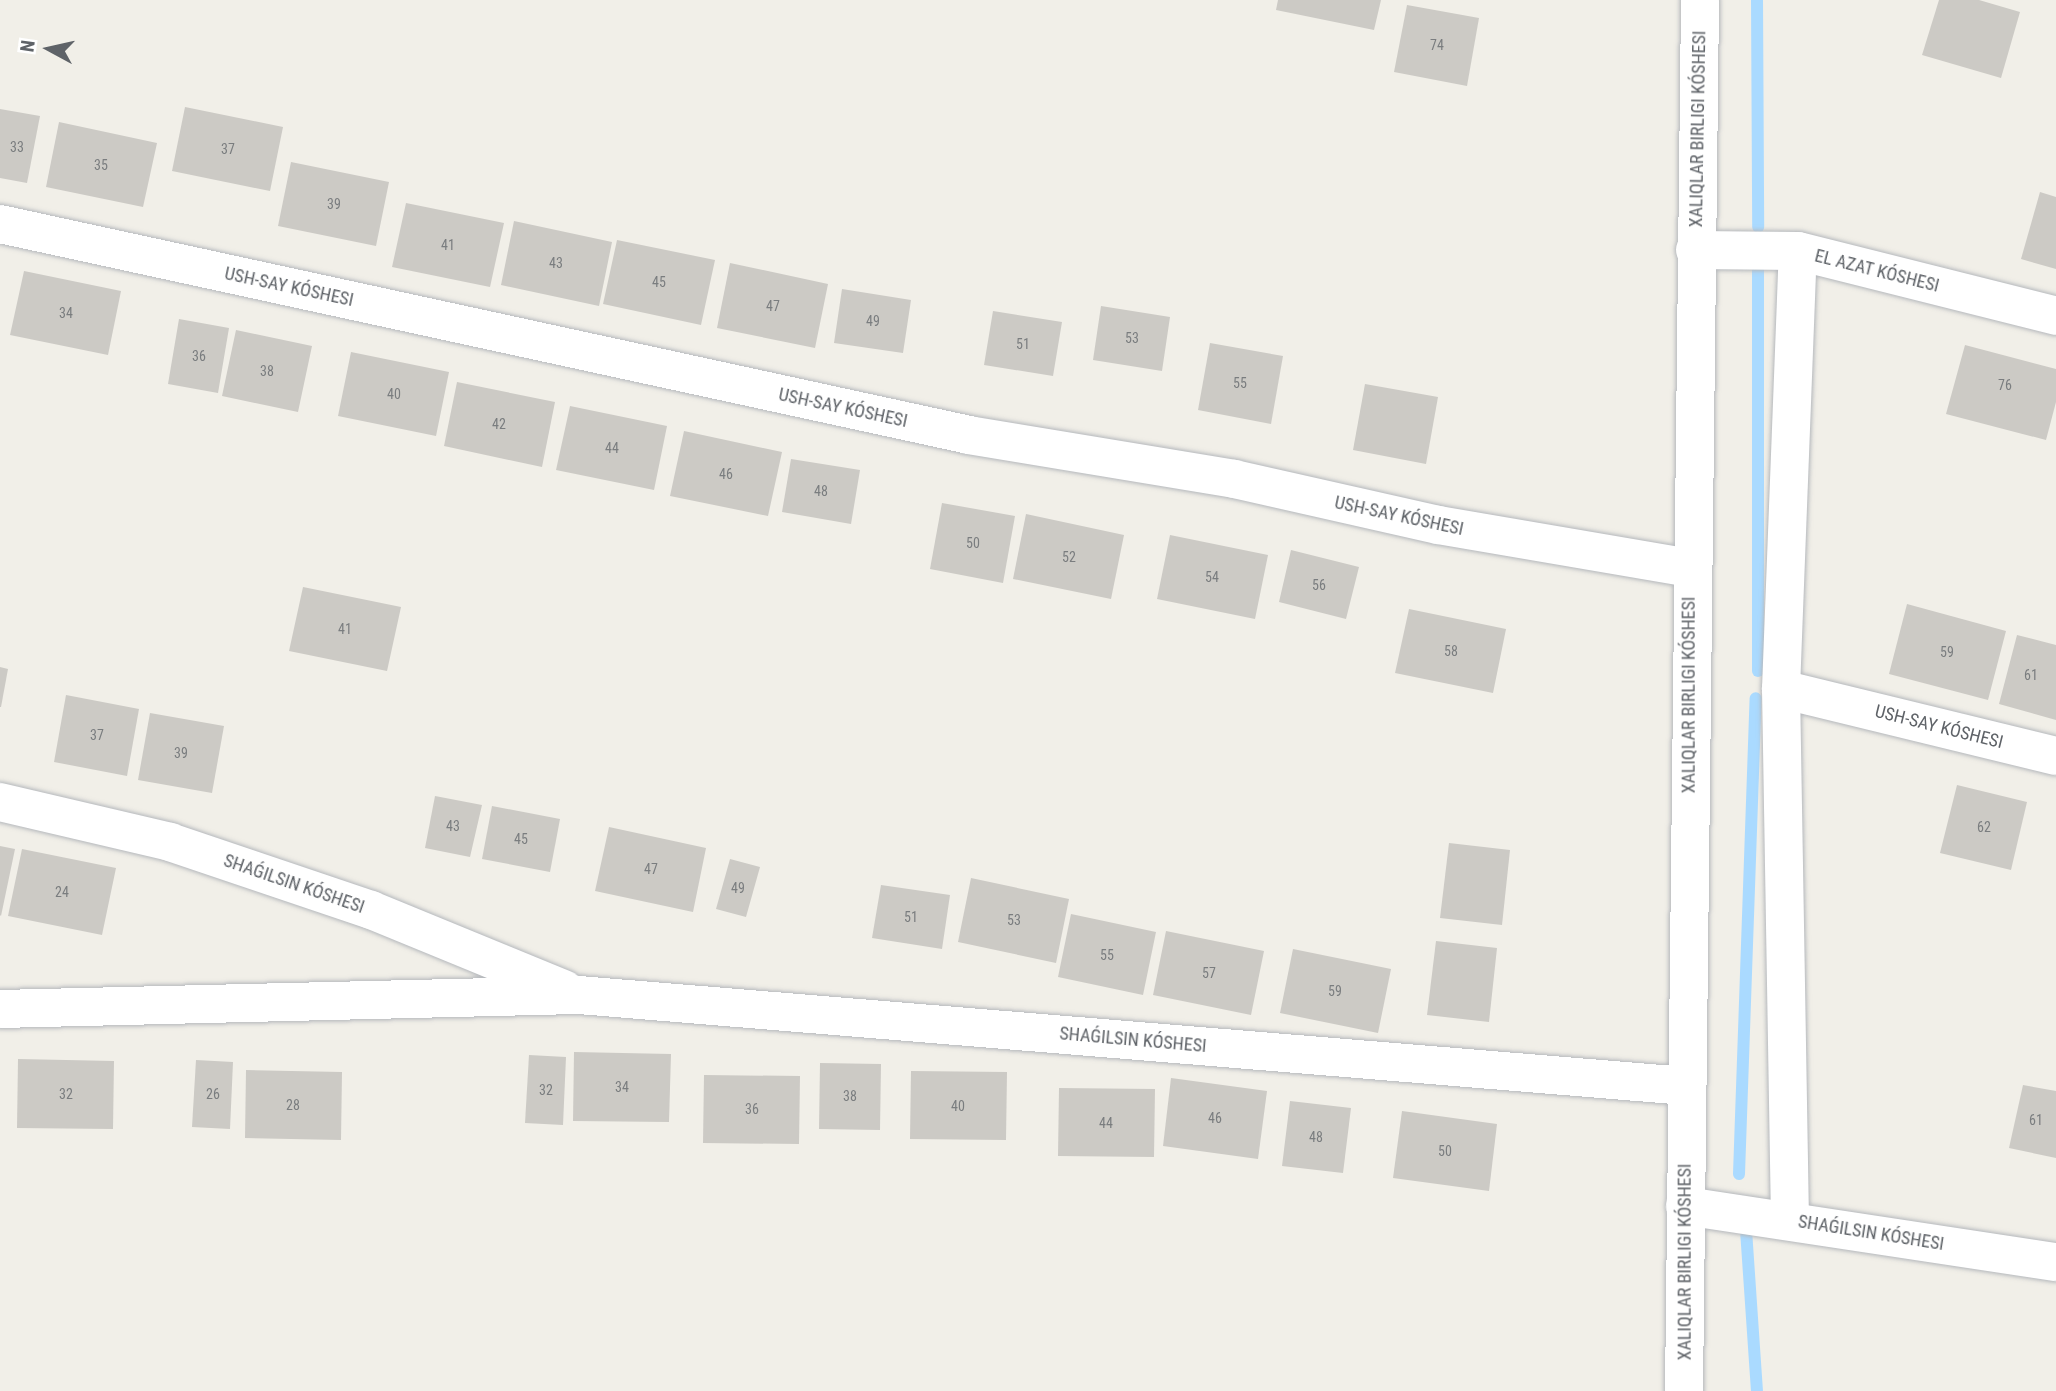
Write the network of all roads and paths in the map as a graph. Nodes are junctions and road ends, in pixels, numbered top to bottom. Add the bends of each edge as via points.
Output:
1 (1700, 0) edge
2 (0, 224) edge
3 (1695, 250) junction
4 (1798, 251) junction
5 (2056, 316) edge
6 (1690, 568) junction
7 (1781, 689) junction
8 (2056, 756) edge
9 (0, 802) edge
10 (579, 995) junction
11 (0, 1010) edge
12 (1686, 1086) junction
13 (1685, 1206) junction
14 (1790, 1220) junction
15 (2056, 1262) edge
16 (1684, 1391) edge

1 - 3 street
2 - 6 street, USH-SAY KÓSHESI via 970,435 1234,479 1438,525
3 - 4 street, EL AZAT KÓSHESI
3 - 6 street
4 - 5 street, EL AZAT KÓSHESI
4 - 7 street
6 - 12 street
7 - 8 street, USH-SAY KÓSHESI
7 - 14 street
9 - 10 street via 183,846 370,909
10 - 11 street
10 - 12 street
12 - 13 street
13 - 14 street
13 - 16 street
14 - 15 street

